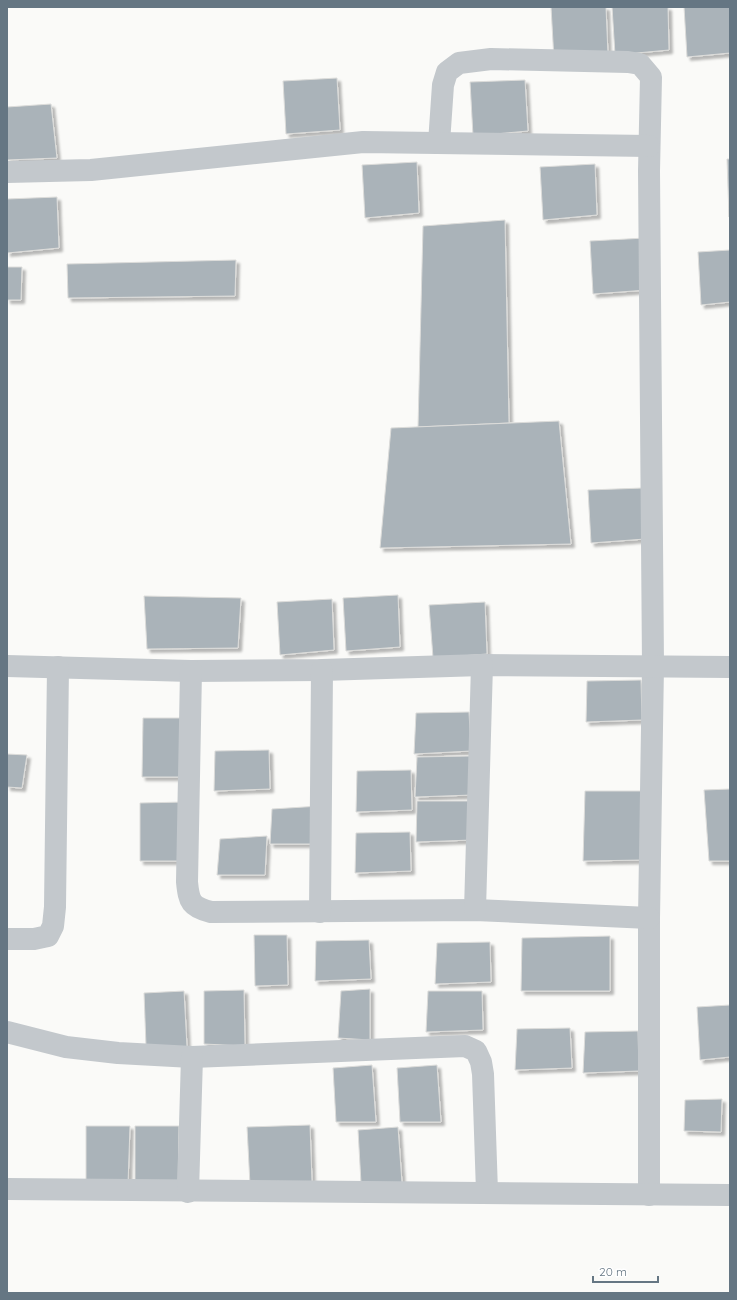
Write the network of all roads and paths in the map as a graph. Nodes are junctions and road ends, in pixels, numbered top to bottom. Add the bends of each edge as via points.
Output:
1 (439, 144) junction
2 (649, 146) junction
3 (7, 172) edge
4 (482, 665) junction
5 (653, 665) junction
6 (7, 666) edge
7 (58, 667) junction
8 (730, 667) edge
9 (322, 670) junction
10 (191, 671) junction
11 (475, 910) junction
12 (320, 912) junction
13 (649, 918) junction
14 (7, 939) edge
15 (7, 1032) edge
16 (192, 1058) junction
17 (7, 1189) edge
18 (188, 1192) junction
19 (487, 1192) junction
20 (649, 1195) junction
21 (730, 1195) edge

1 - 2 street
1 - 2 street via 443,85 447,72 459,62 492,59 640,64 651,76
1 - 3 street via 363,142 91,170
2 - 5 street
4 - 5 street
4 - 9 street
4 - 11 street
5 - 8 street
5 - 13 street
6 - 7 street
7 - 10 street
7 - 14 street via 53,926 48,936
9 - 10 street
9 - 12 street
10 - 12 street via 187,882 189,898 197,908 211,912
11 - 12 street
11 - 13 street
13 - 20 street
15 - 16 street via 66,1047
16 - 18 street
16 - 19 street via 465,1046 476,1051 483,1074
17 - 18 street
18 - 19 street
19 - 20 street
20 - 21 street

